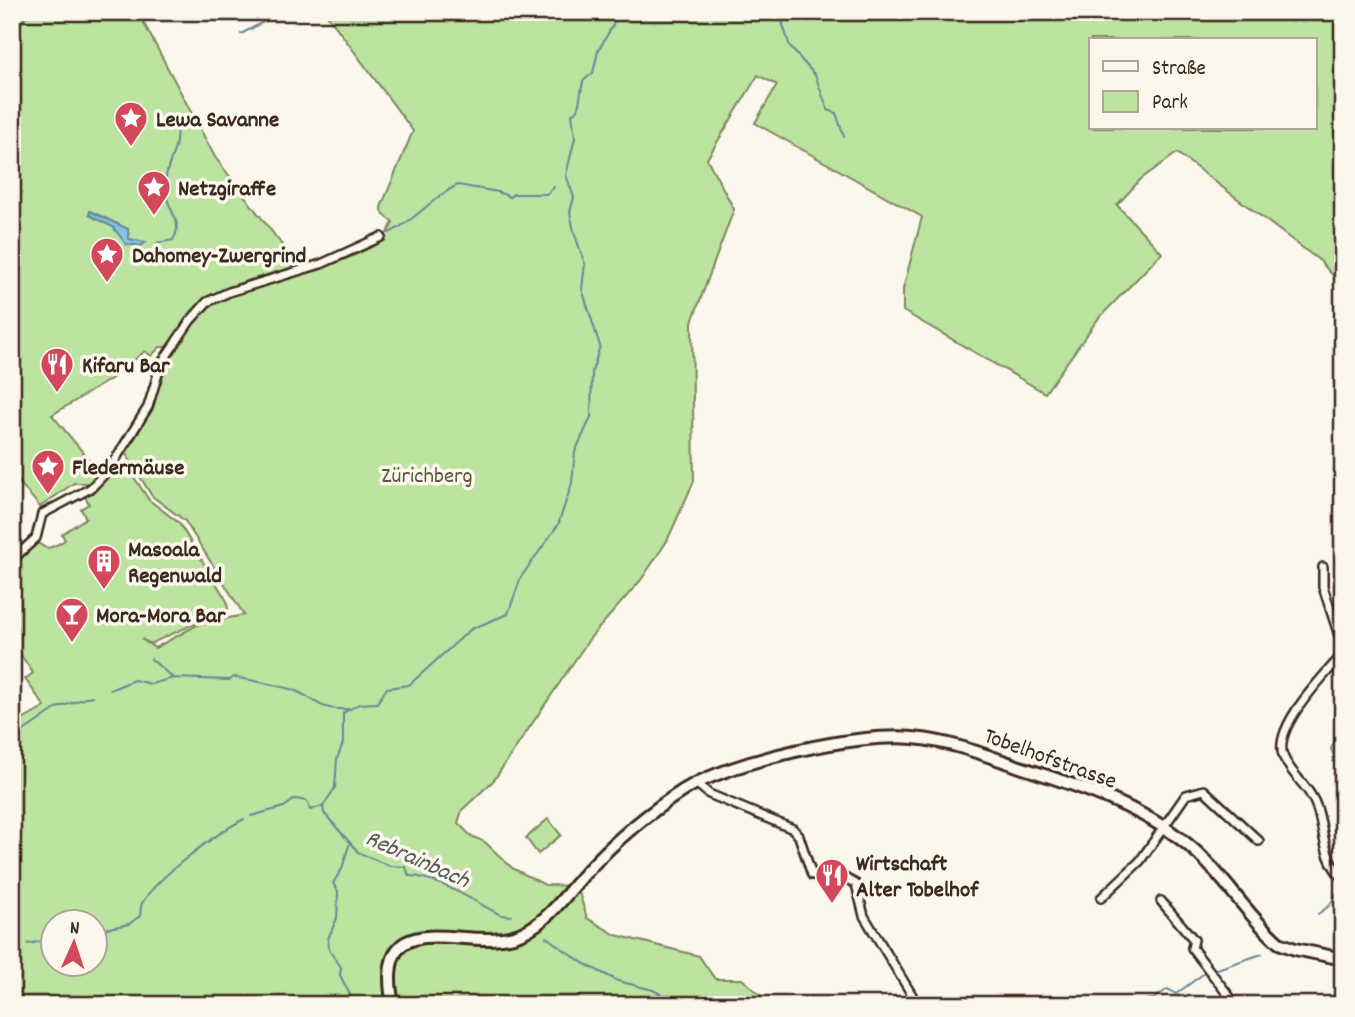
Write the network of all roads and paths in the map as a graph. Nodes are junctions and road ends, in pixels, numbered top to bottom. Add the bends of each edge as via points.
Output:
1 (381, 237) dead end
2 (12, 560) edge
3 (1323, 567) dead end
4 (1343, 648) edge
5 (1343, 654) edge
6 (696, 783) junction
7 (1164, 828) junction
8 (1259, 841) dead end
9 (1343, 878) edge
10 (1101, 898) dead end
11 (1161, 901) dead end
12 (1343, 959) edge
13 (912, 995) dead end
14 (393, 1005) edge
15 (1236, 1005) edge

1 - 2 street via 321,264 207,302 163,361 149,407 110,468 91,488 42,514 36,538
3 - 4 street via 1323,587
5 - 9 street via 1286,725 1281,746 1290,768 1308,788 1332,867
6 - 7 main road, Tobelhofstrasse via 830,744 872,737 914,738 970,750 1083,788
6 - 13 street via 709,794 793,829 812,875 844,877 856,884 864,916
6 - 14 main road, Tobelhofstrasse via 603,855 550,913 522,933 495,940 431,934 409,941 390,967
7 - 8 street via 1186,795 1204,790
7 - 10 street via 1140,861
7 - 12 main road, Tobelhofstrasse via 1210,864 1279,943
11 - 15 street via 1194,940 1192,948

